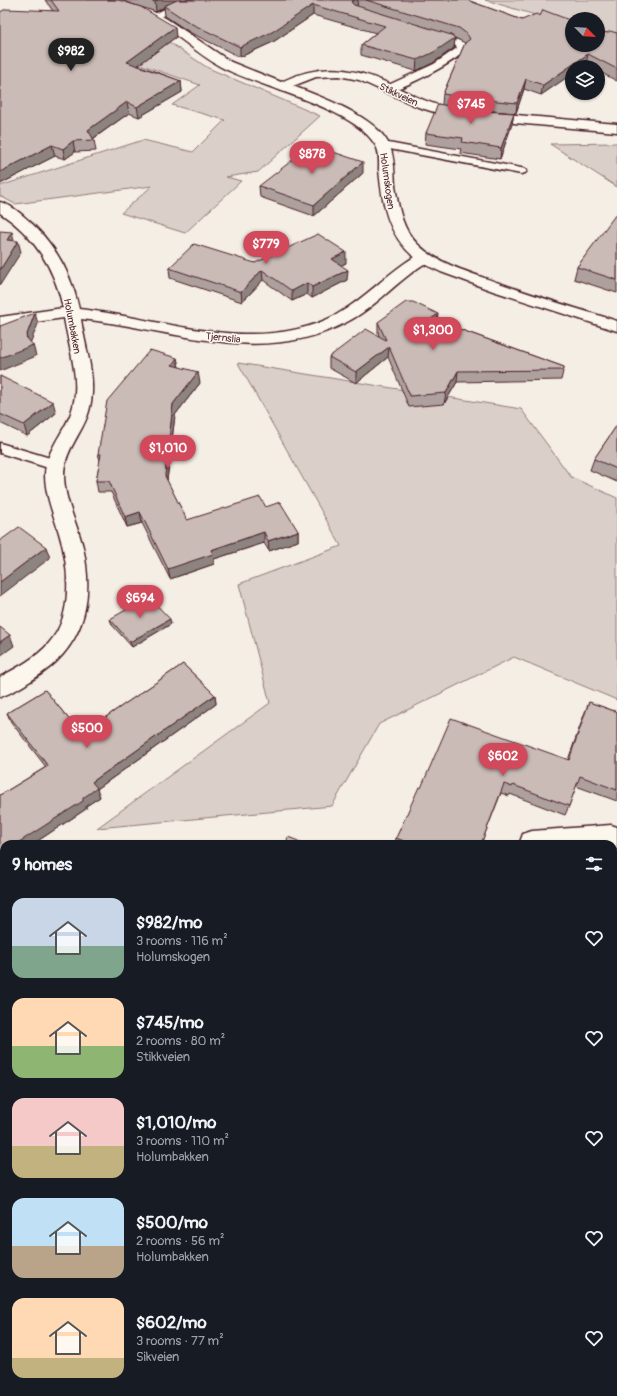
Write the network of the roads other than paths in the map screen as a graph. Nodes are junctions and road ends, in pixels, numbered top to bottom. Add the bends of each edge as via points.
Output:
1 (94, 0) edge
2 (189, 0) edge
3 (154, 17) junction
4 (420, 32) edge
5 (281, 87) junction
6 (388, 89) junction
7 (617, 128) edge
8 (383, 145) junction
9 (521, 172) dead end
10 (0, 206) edge
11 (424, 257) junction
12 (72, 313) junction
13 (0, 322) edge
14 (617, 326) edge
15 (0, 448) edge
16 (56, 465) junction
17 (0, 688) edge
18 (617, 838) edge
19 (559, 840) edge

1 - 3 street, Holumskogen via 125,6
2 - 3 lane
3 - 5 street, Holumskogen via 222,63
4 - 6 lane via 460,44 462,49
5 - 6 street, Stikkveien via 304,76 332,72 358,76
5 - 8 street, Holumskogen via 346,114 369,129
6 - 7 street, Stikkveien via 422,104 458,114
8 - 9 lane
8 - 11 street, Holumskogen via 391,209 396,224 408,244
10 - 12 street, Holumbakken via 29,228 45,247 66,289
11 - 12 street, Tjernslia via 348,314 332,323 295,336 257,340 213,337
11 - 14 street, Holumskogen via 500,288
12 - 13 street, Tjernslia
12 - 16 street, Holumbakken via 85,389 82,407 61,448
15 - 16 lane
16 - 17 street, Holumbakken via 55,483 72,540 77,569 74,613 58,649 40,664
18 - 19 street via 612,836

